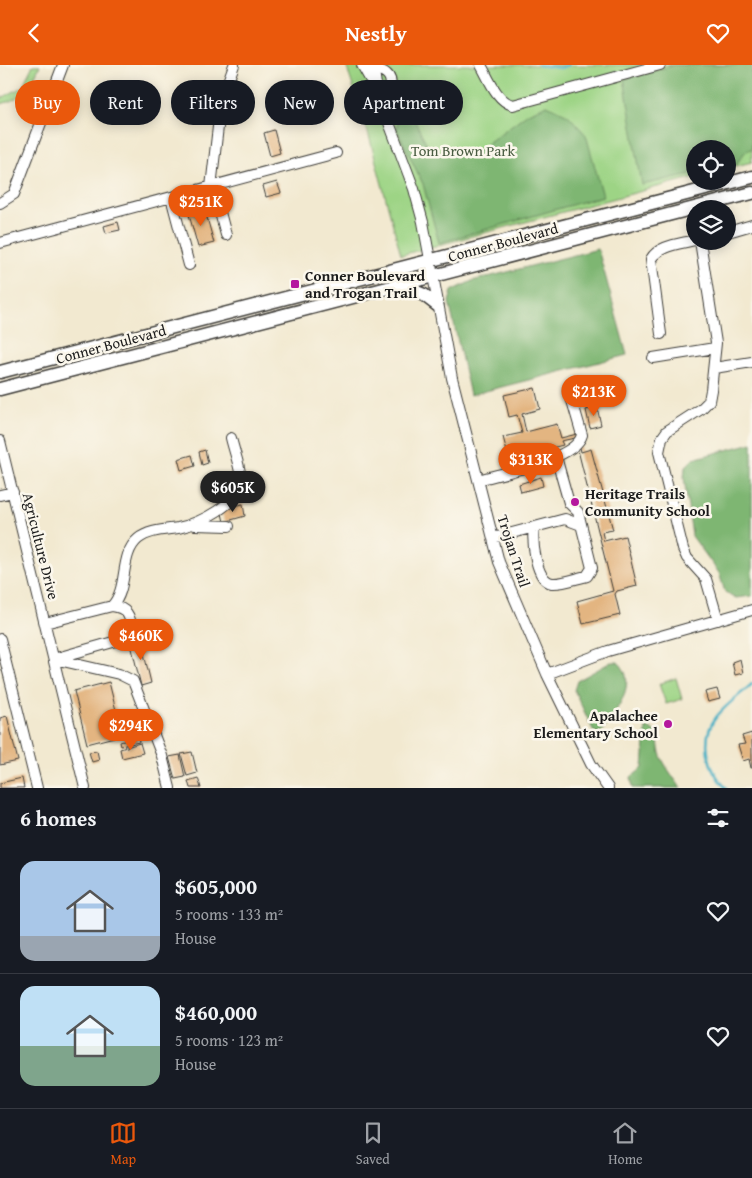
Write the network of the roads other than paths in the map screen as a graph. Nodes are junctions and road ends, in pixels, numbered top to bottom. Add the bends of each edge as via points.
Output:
1 (63, 65) edge
2 (234, 65) edge
3 (362, 65) edge
4 (481, 65) edge
5 (660, 65) edge
6 (374, 66) edge
7 (371, 80) edge
8 (376, 80) edge
9 (391, 80) edge
10 (390, 125) edge
11 (336, 153) dead end
12 (752, 177) edge
13 (212, 186) junction
14 (752, 193) edge
15 (172, 197) junction
16 (0, 203) edge
17 (752, 225) edge
18 (736, 230) edge
19 (226, 235) dead end
20 (686, 242) edge
21 (0, 243) edge
22 (701, 250) edge
23 (430, 260) junction
24 (189, 265) dead end
25 (432, 277) junction
26 (400, 285) junction
27 (437, 305) junction
28 (661, 334) dead end
29 (715, 348) junction
30 (653, 358) dead end
31 (752, 362) edge
32 (714, 367) junction
33 (0, 371) edge
34 (0, 389) edge
35 (570, 390) dead end
36 (231, 438) dead end
37 (0, 441) edge
38 (556, 457) junction
39 (478, 479) junction
40 (13, 492) junction
41 (0, 495) edge
42 (569, 503) junction
43 (565, 519) junction
44 (193, 525) junction
45 (581, 525) junction
46 (229, 526) dead end
47 (534, 527) junction
48 (493, 538) junction
49 (112, 605) junction
50 (752, 611) edge
51 (718, 620) junction
52 (45, 623) junction
53 (0, 639) edge
54 (54, 659) junction
55 (547, 674) junction
56 (36, 788) edge
57 (85, 788) edge
58 (170, 788) edge
59 (608, 788) edge

1 - 16 street via 14,194
2 - 13 street via 221,101
3 - 7 street
4 - 5 street via 501,98 512,105
6 - 8 street
6 - 9 street via 384,71
10 - 23 street, Trojan Trail via 414,189
11 - 13 street
12 - 23 main road, Conner Boulevard
13 - 15 street
13 - 19 street
14 - 25 main road, Conner Boulevard
15 - 21 street
15 - 24 street
17 - 18 street
20 - 28 street via 657,252 651,259
22 - 29 street
23 - 25 street, Trojan Trail
23 - 33 main road, Conner Boulevard
25 - 26 main road, Conner Boulevard
25 - 27 street, Trojan Trail
26 - 27 main road via 424,295
26 - 34 main road, Conner Boulevard
27 - 39 street, Trojan Trail
29 - 30 street
29 - 32 street
31 - 32 street
32 - 51 street via 709,401 694,415 667,431 662,437 659,452 683,549 706,579
35 - 38 street via 582,435 575,447
36 - 44 street via 241,479 236,496
37 - 40 street, Agriculture Drive
38 - 39 street
38 - 42 street
39 - 48 street, Trojan Trail
40 - 41 street
40 - 52 street, Agriculture Drive
42 - 43 street
42 - 45 street via 578,512
43 - 45 street
43 - 47 street
44 - 46 street
44 - 49 street via 154,532 137,540 130,551 120,593
45 - 47 street via 591,572 587,576 556,583 541,576 533,545
47 - 48 street
48 - 55 street, Trojan Trail via 499,562
49 - 52 street
49 - 54 street via 128,613 132,630 127,638
50 - 51 street
51 - 55 street via 608,651
52 - 54 street, Agriculture Drive
53 - 56 street
54 - 57 street, Agriculture Drive
54 - 58 street via 119,674 133,681 162,756
55 - 59 street, Trojan Trail via 591,764

